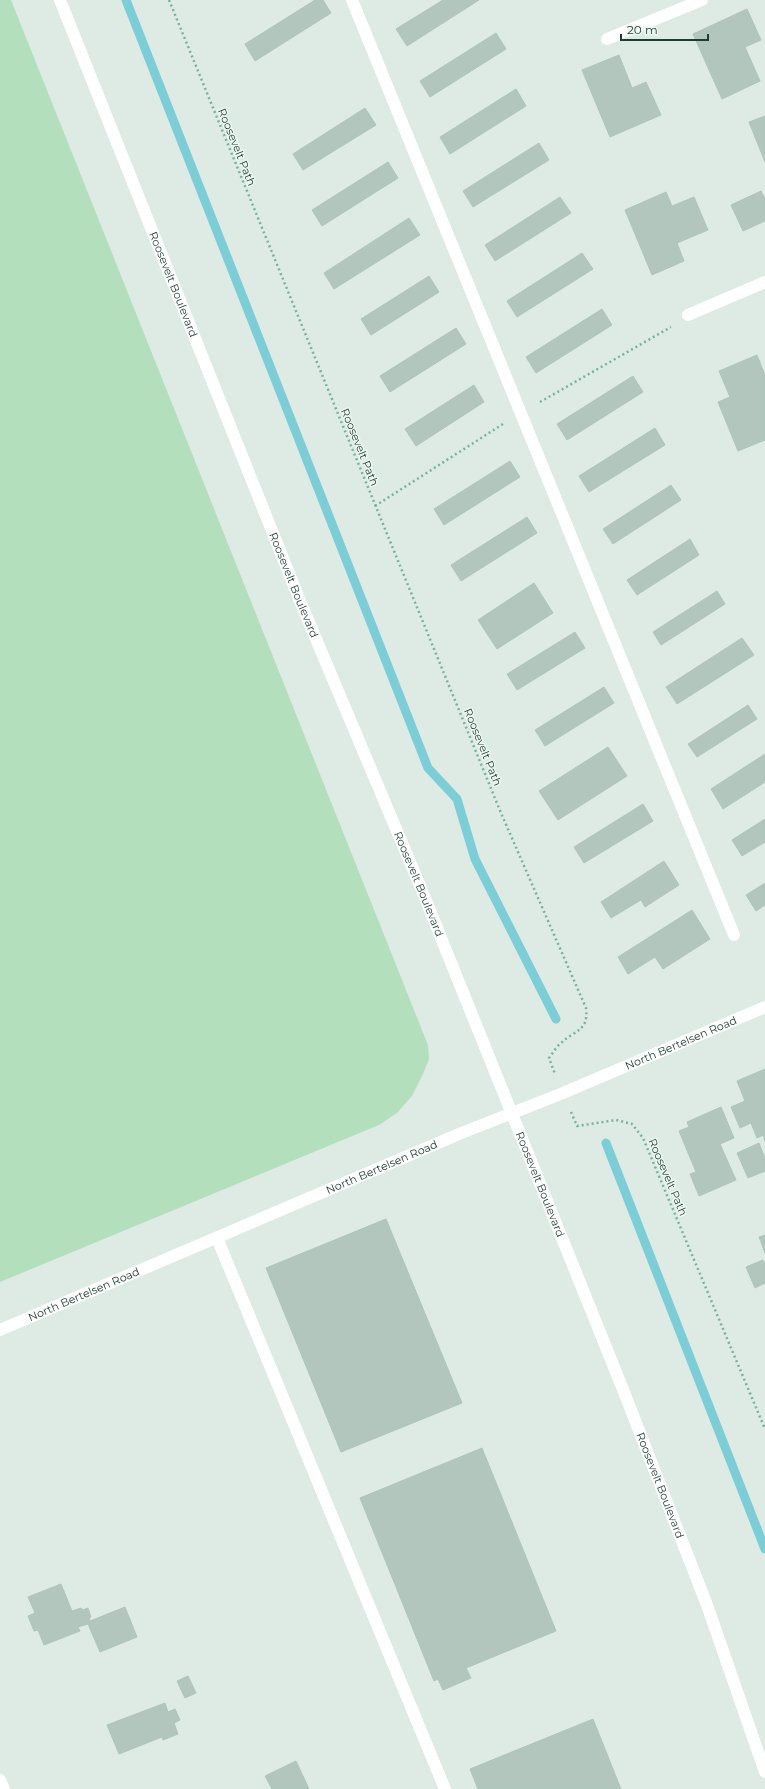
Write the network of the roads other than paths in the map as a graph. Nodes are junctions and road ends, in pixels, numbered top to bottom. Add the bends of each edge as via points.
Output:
1 (60, 0) edge
2 (352, 0) edge
3 (702, 0) edge
4 (607, 39) dead end
5 (765, 282) edge
6 (688, 314) dead end
7 (734, 935) dead end
8 (765, 1006) edge
9 (513, 1113) junction
10 (217, 1238) junction
11 (0, 1330) edge
12 (765, 1772) edge
13 (0, 1780) edge
14 (4, 1789) edge
15 (445, 1789) edge

1 - 9 street, Roosevelt Boulevard via 300,601
2 - 7 street
3 - 4 street
5 - 6 street
8 - 9 street, North Bertelsen Road
9 - 10 street, North Bertelsen Road
9 - 12 street, Roosevelt Boulevard via 707,1605
10 - 11 street, North Bertelsen Road
10 - 15 street
13 - 14 street

